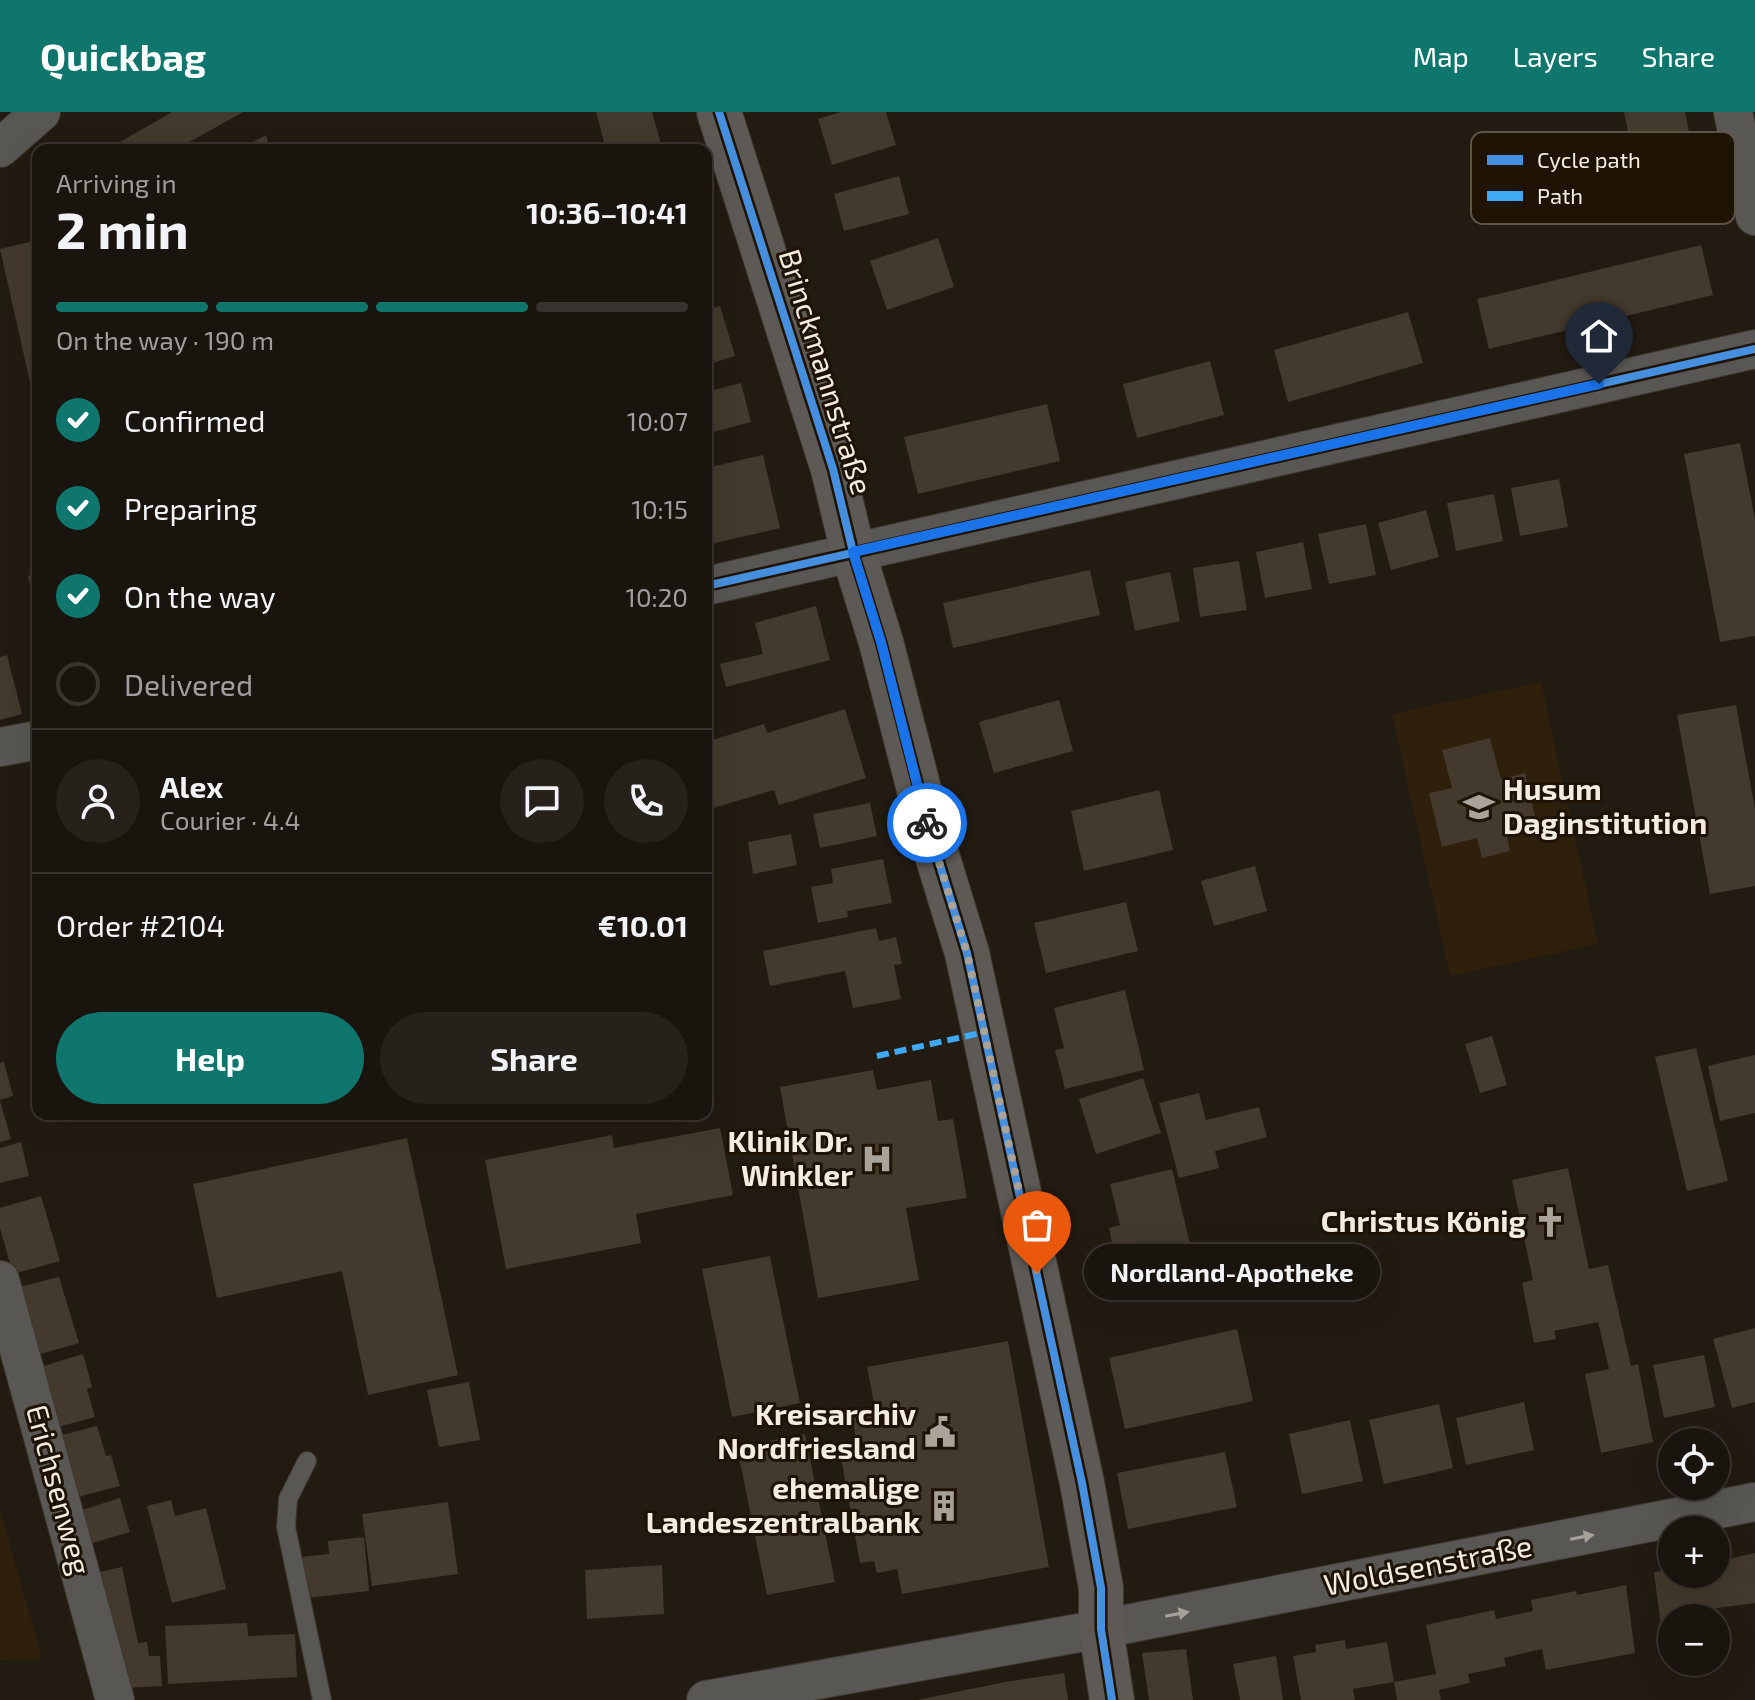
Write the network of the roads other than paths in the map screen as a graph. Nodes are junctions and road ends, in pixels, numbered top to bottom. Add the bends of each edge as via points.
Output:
1 (41, 112) edge
2 (719, 112) edge
3 (1733, 112) edge
4 (0, 148) edge
5 (1755, 216) edge
6 (1755, 349) edge
7 (853, 552) junction
8 (712, 585) edge
9 (32, 741) edge
10 (0, 747) edge
11 (0, 1280) edge
12 (307, 1461) dead end
13 (1755, 1502) edge
14 (1101, 1629) junction
15 (115, 1700) edge
16 (322, 1700) edge
17 (706, 1700) edge
18 (1112, 1700) edge

1 - 4 street
2 - 7 main road, Brinckmannstraße via 833,469
3 - 5 street
6 - 7 street
7 - 8 street
7 - 14 main road, Brinckmannstraße via 971,972 1082,1483 1101,1588
9 - 10 street
11 - 15 street, Erichsenweg
12 - 16 lane via 288,1499 286,1527
14 -> 13 street, Woldsenstraße
14 - 17 street, Woldsenstraße
14 - 18 main road, Brinckmannstraße

